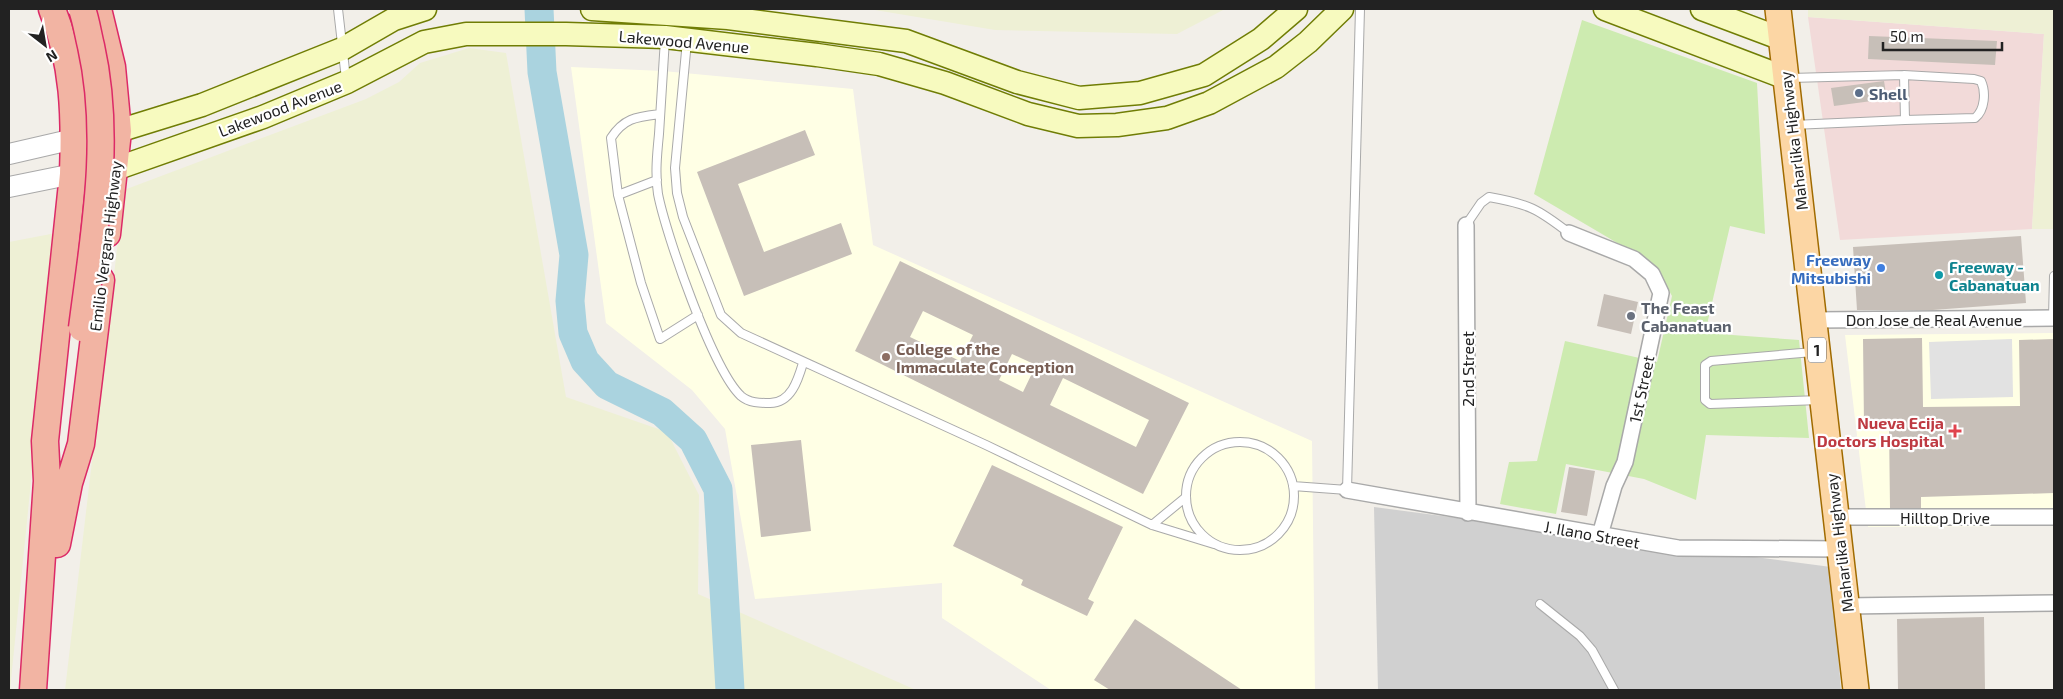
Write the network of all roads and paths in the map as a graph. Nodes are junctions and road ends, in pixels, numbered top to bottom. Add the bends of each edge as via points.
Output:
1 (52, 9) edge
2 (68, 9) edge
3 (82, 9) edge
4 (98, 9) edge
5 (338, 9) edge
6 (425, 9) edge
7 (592, 9) edge
8 (1296, 9) edge
9 (1342, 9) edge
10 (1360, 9) edge
11 (1605, 9) edge
12 (1702, 9) edge
13 (1778, 9) edge
14 (676, 38) junction
15 (1782, 39) junction
16 (342, 49) junction
17 (1904, 75) junction
18 (1786, 78) junction
19 (346, 82) junction
20 (660, 114) junction
21 (1905, 120) junction
22 (1792, 125) junction
23 (118, 131) junction
24 (74, 139) junction
25 (9, 154) edge
26 (115, 169) junction
27 (73, 174) junction
28 (656, 180) junction
29 (9, 187) edge
30 (618, 195) junction
31 (1466, 225) joint
32 (1569, 233) joint
33 (2054, 276) edge
34 (698, 315) junction
35 (2053, 318) edge
36 (1814, 320) junction
37 (76, 328) junction
38 (1818, 352) junction
39 (803, 363) junction
40 (1823, 400) junction
41 (58, 482) junction
42 (1293, 486) junction
43 (1347, 490) junction
44 (1186, 497) junction
45 (1468, 513) junction
46 (1836, 517) junction
47 (2054, 518) edge
48 (1152, 525) junction
49 (1600, 535) junction
50 (1214, 544) junction
51 (1840, 549) junction
52 (2054, 603) edge
53 (1540, 604) dead end
54 (1847, 606) junction
55 (33, 690) edge
56 (1614, 690) edge
57 (1856, 690) edge

1 - 24 highway, Emilio Vergara Highway via 75,105
2 - 37 highway, Emilio Vergara Highway via 82,68 87,118
3 - 37 highway, Emilio Vergara Highway, bridge via 96,68 101,118 99,196
4 - 23 highway, Emilio Vergara Highway via 112,67
5 - 16 lane
6 - 16 main road, Lakewood Avenue via 394,19
7 - 8 main road, Lakewood Avenue via 728,18 906,41 1017,82 1079,98 1140,93 1204,75 1261,39
9 - 14 main road, Lakewood Avenue via 1276,67 1209,103 1167,118 1117,126 1078,126 1028,114 945,83 879,64
10 - 43 lane
11 - 18 main road
12 - 15 main road
13 - 15 main road, Maharlika Highway / 1
14 - 19 main road, Lakewood Avenue via 466,34 424,42
14 - 20 lane
14 - 39 lane via 675,168 678,193 683,217 721,315 741,333
15 - 18 main road, Maharlika Highway / 1
16 - 19 lane
16 - 23 main road, Lakewood Avenue via 202,105
17 - 18 lane
17 - 21 lane
17 - 21 lane via 1974,79 1982,81 1984,88 1982,110 1975,118
18 - 22 main road, Maharlika Highway / 1
19 - 26 main road, Lakewood Avenue via 263,117
20 - 28 lane
20 - 30 lane via 636,117 620,125 611,138
21 - 22 lane
22 - 36 main road, Maharlika Highway / 1
23 - 24 main road, Lakewood Avenue
23 - 26 highway, Emilio Vergara Highway
24 - 25 street, Lakewood Avenue
24 - 27 highway, Emilio Vergara Highway
26 - 27 main road, Lakewood Avenue
26 - 41 highway, Emilio Vergara Highway via 82,444
27 - 29 street, Lakewood Avenue
27 - 41 highway, Emilio Vergara Highway via 46,441
28 - 30 lane
28 - 34 lane
30 - 34 lane via 640,283 660,339
31 - 32 lane via 1489,197 1538,210
31 - 45 street, 2nd Street
32 - 49 street, 1st Street via 1634,259 1652,274 1661,293 1625,462 1614,486
33 - 35 lane
34 - 39 lane via 732,386 743,398 758,404 774,403 788,396 797,383
35 - 36 street, Don Jose de Real Avenue
36 - 38 main road, Maharlika Highway / 1
37 - 41 highway, Emilio Vergara Highway via 58,439
38 - 40 main road, Maharlika Highway / 1
38 - 40 lane via 1711,360 1705,366 1705,400 1710,404
39 - 48 lane via 986,445
40 - 46 main road, Maharlika Highway / 1
41 - 55 highway, Emilio Vergara Highway
42 - 43 lane
42 - 44 lane via 1286,468 1272,453 1255,444 1234,443 1215,448 1200,461 1189,478
42 - 50 lane via 1294,504 1278,534 1248,550 1230,550
43 - 45 street, J. Ilano Street
44 - 48 lane
44 - 50 lane via 1189,516 1199,532
45 - 49 street, J. Ilano Street
46 - 47 street, Hilltop Drive
46 - 51 main road, Maharlika Highway / 1
48 - 50 lane
49 - 51 street, J. Ilano Street via 1678,548
51 - 54 main road, Maharlika Highway / 1
52 - 54 street
53 - 56 lane via 1580,636 1592,650
54 - 57 main road, Maharlika Highway / 1

